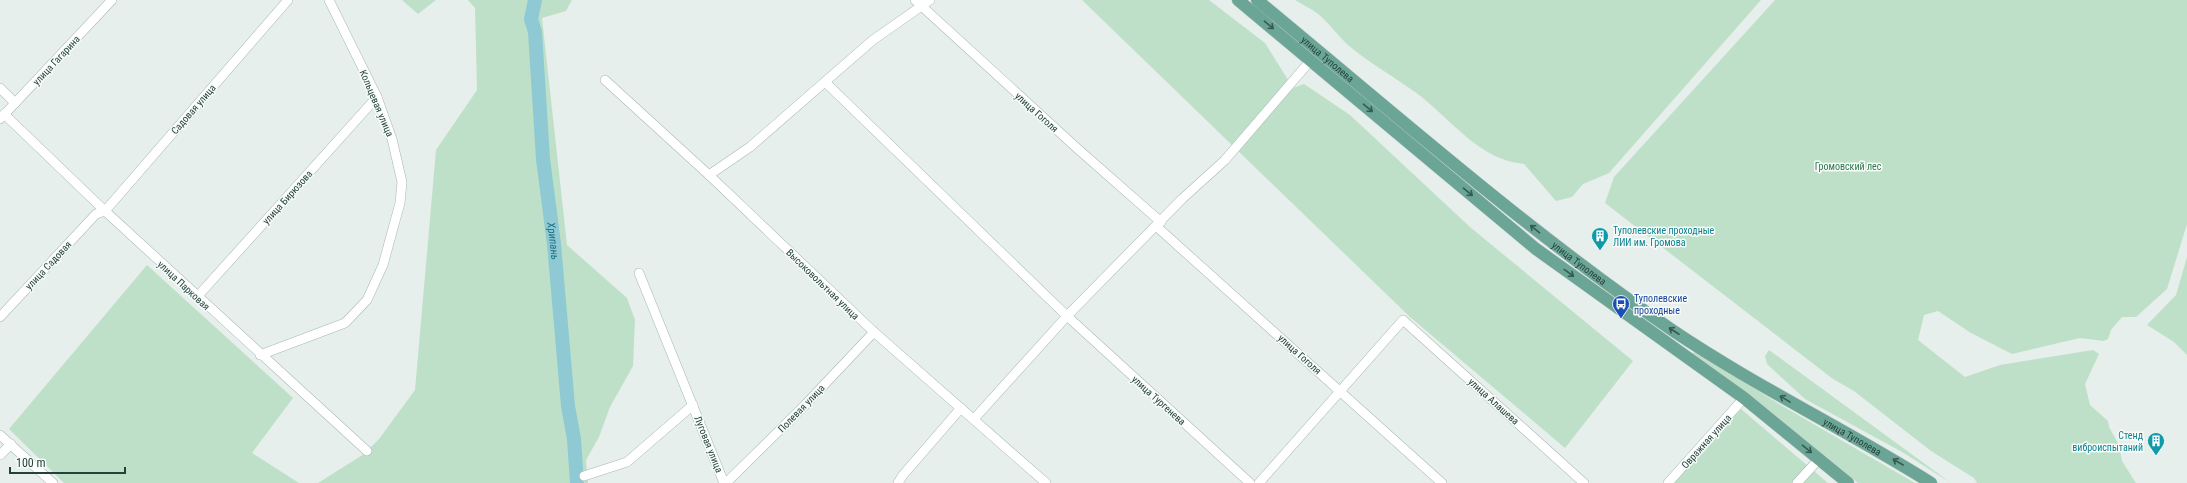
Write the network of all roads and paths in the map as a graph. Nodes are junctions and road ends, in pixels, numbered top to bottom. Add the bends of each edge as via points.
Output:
1 (112, 0) edge
2 (288, 0) edge
3 (329, 0) edge
4 (1238, 0) edge
5 (1257, 0) edge
6 (923, 2) edge
7 (1311, 60) junction
8 (605, 80) dead end
9 (826, 82) junction
10 (0, 88) edge
11 (376, 97) junction
12 (16, 103) junction
13 (2, 117) edge
14 (709, 175) junction
15 (100, 212) junction
16 (1159, 224) junction
17 (639, 273) dead end
18 (197, 297) junction
19 (1067, 316) junction
20 (0, 317) edge
21 (874, 332) junction
22 (260, 355) junction
23 (1342, 392) junction
24 (1744, 398) junction
25 (693, 405) junction
26 (960, 408) junction
27 (974, 419) junction
28 (0, 435) edge
29 (11, 444) junction
30 (367, 451) dead end
31 (0, 455) edge
32 (1819, 459) junction
33 (584, 476) dead end
34 (53, 483) edge
35 (725, 483) edge
36 (898, 483) edge
37 (1046, 483) edge
38 (1250, 483) edge
39 (1259, 483) edge
40 (1442, 483) edge
41 (1584, 483) edge
42 (1668, 483) edge
43 (1797, 483) edge
44 (1848, 483) edge
45 (1931, 483) edge

1 - 12 street, улица Гагарина
2 - 15 street, Садовая улица
3 - 11 street, Кольцевая улица
4 -> 7 main road, улица Туполева
45 -> 5 main road, улица Туполева via 1800,408 1673,330 1551,242
6 - 9 street via 873,40
6 - 16 street, улица Гоголя
7 - 16 street via 1225,160
7 -> 24 main road, улица Туполева via 1536,249
8 - 14 street, Высоковольтная улица
9 - 14 street via 750,147
9 - 19 street, улица Тургенева
10 - 12 street
11 - 18 street, улица Бирюзова
11 - 22 street, Кольцевая улица via 392,138 402,182 397,216 383,265 367,300 345,323
12 - 13 street, улица Гагарина
13 - 15 street, улица Парковая
14 - 21 street, Высоковольтная улица
15 - 18 street, улица Парковая
15 - 20 street, улица Садовая
16 - 19 street
16 - 23 street, улица Гоголя
17 - 25 street, Луговая улица
18 - 22 street, улица Парковая
19 - 27 street
19 - 38 street, улица Тургенева
21 - 26 street, Высоковольтная улица
21 - 35 street, Полевая улица via 804,406
22 - 30 street, улица Парковая
23 - 39 street
23 - 40 street, улица Гоголя
23 - 41 street, улица Алашева via 1403,320
24 -> 32 main road, улица Туполева
24 - 42 street, Овражная улица
25 - 33 street via 627,462
25 - 35 street, Луговая улица
26 - 27 street, Высоковольтная улица
26 - 36 street
27 - 37 street, Высоковольтная улица
28 - 29 street
29 - 31 street
29 - 34 street
32 - 43 street
32 - 44 main road, улица Туполева

